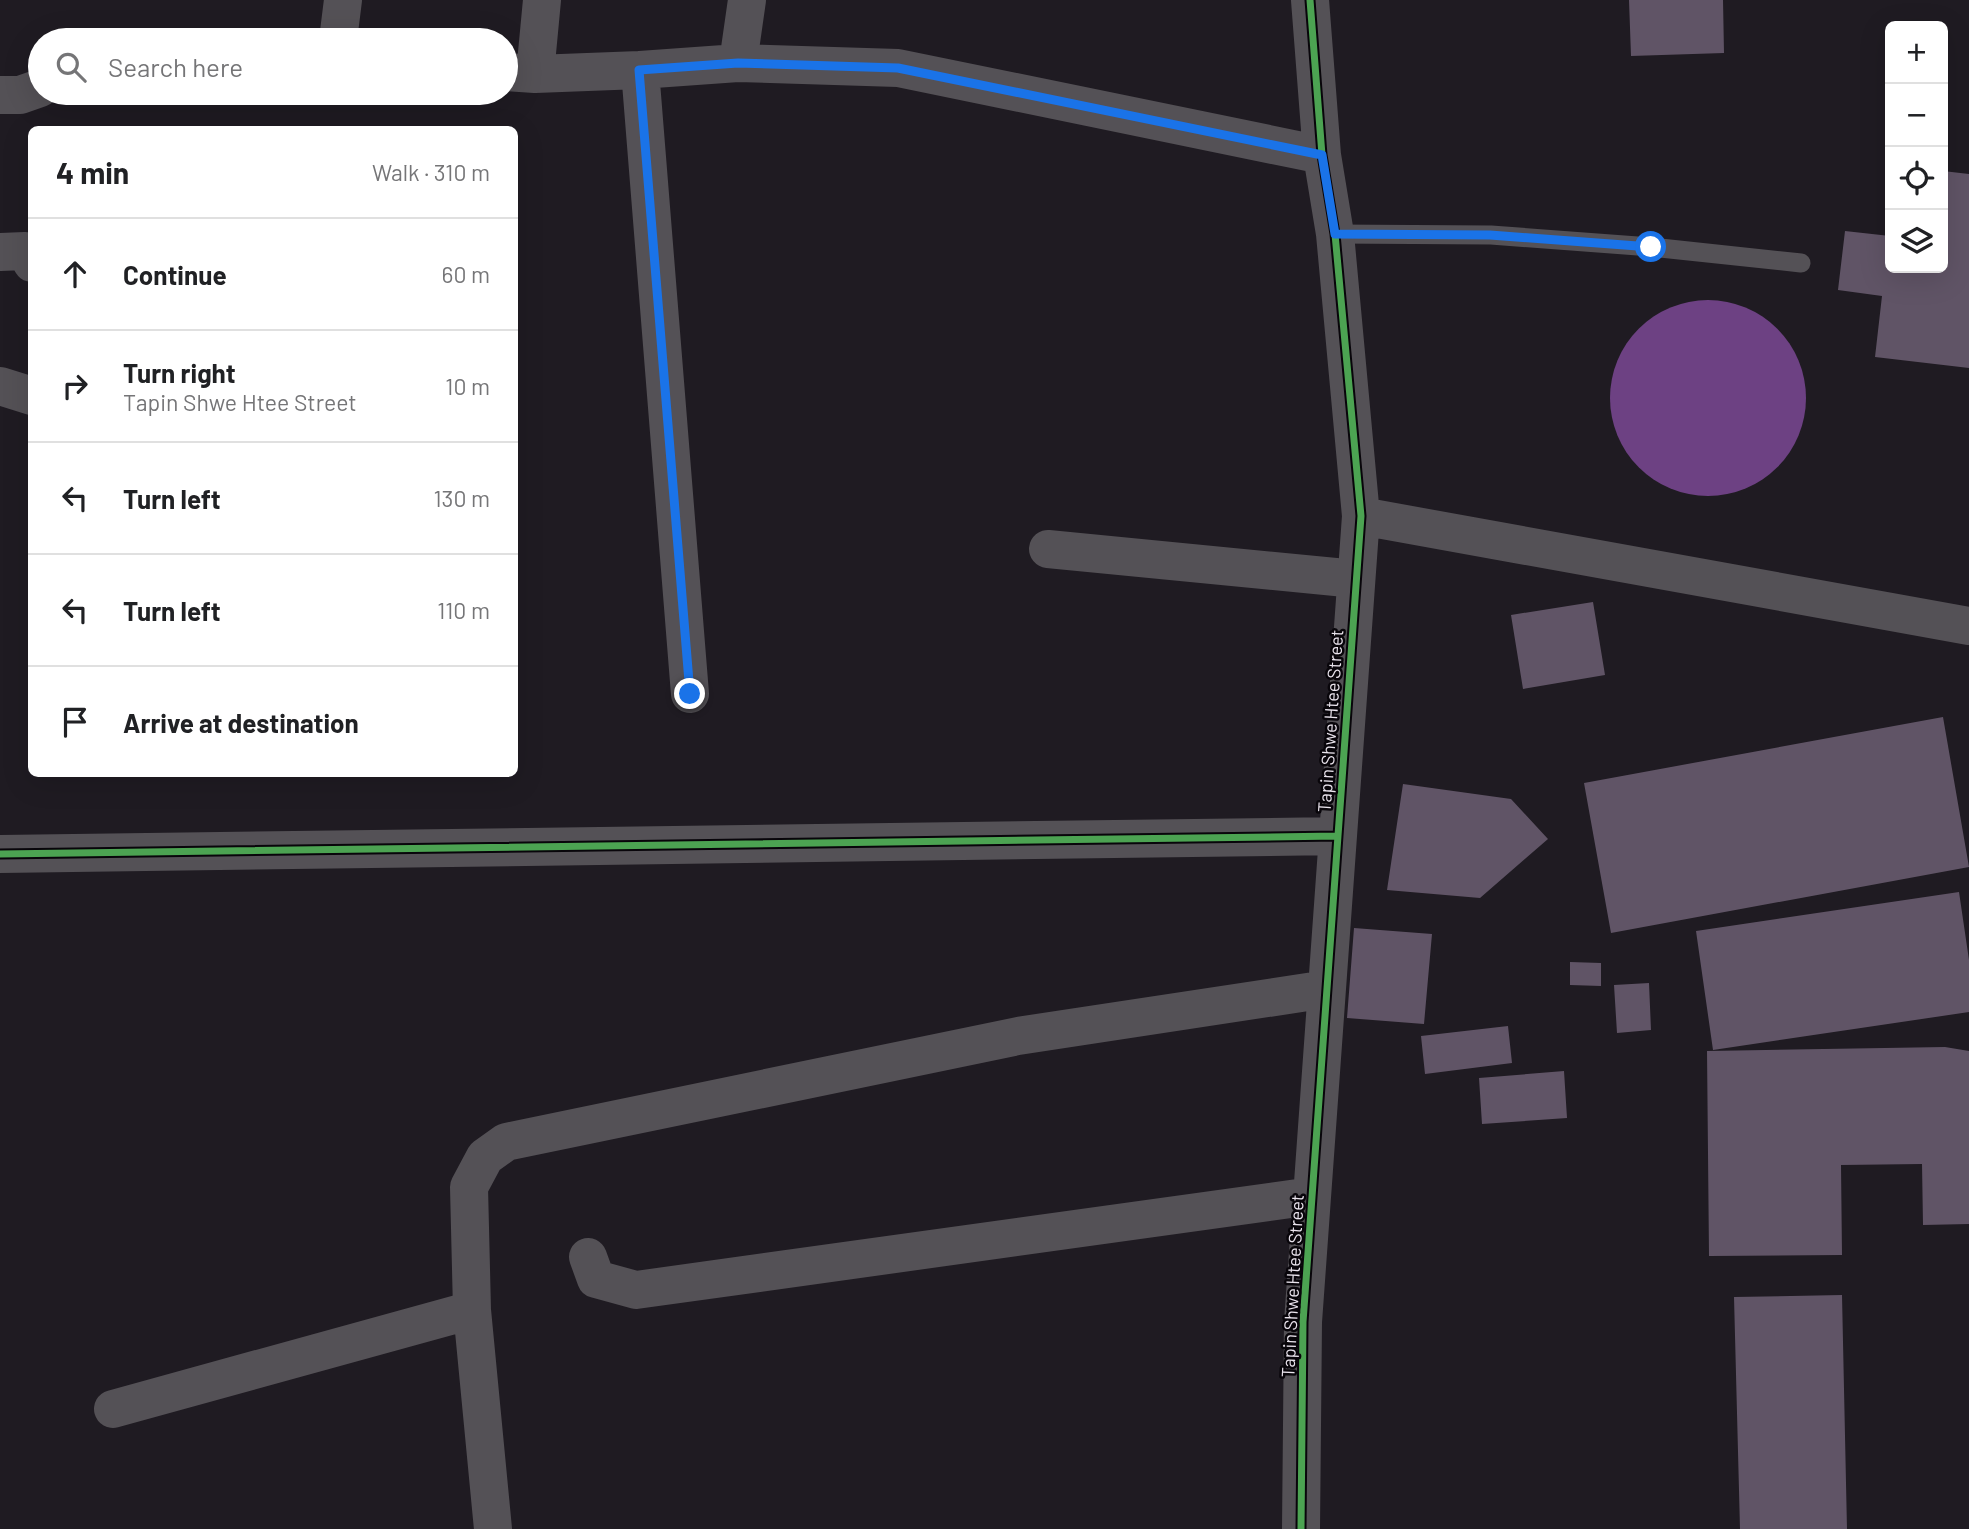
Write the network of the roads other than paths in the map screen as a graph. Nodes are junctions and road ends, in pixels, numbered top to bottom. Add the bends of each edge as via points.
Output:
1 (343, 0) edge
2 (542, 0) edge
3 (747, 0) edge
4 (1310, 0) edge
5 (340, 28) edge
6 (738, 63) junction
7 (639, 70) junction
8 (520, 73) edge
9 (28, 92) edge
10 (0, 95) edge
11 (1322, 155) junction
12 (1335, 234) junction
13 (0, 252) edge
14 (28, 256) edge
15 (1801, 263) dead end
16 (0, 386) edge
17 (28, 395) edge
18 (1362, 516) junction
19 (1048, 549) dead end
20 (1356, 579) junction
21 (1969, 626) edge
22 (690, 694) dead end
23 (1338, 836) junction
24 (0, 854) edge
25 (1327, 989) junction
26 (1312, 1196) junction
27 (588, 1257) dead end
28 (472, 1310) junction
29 (113, 1409) dead end
30 (493, 1529) edge
31 (1301, 1529) edge

1 - 5 street
2 - 8 street
3 - 6 street
4 - 11 street, Tapin Shwe Htee Street
6 - 7 street
6 - 11 street via 898,68
7 - 8 street
7 - 22 street
9 - 10 street
11 - 12 street, Tapin Shwe Htee Street
12 - 15 lane via 1490,235
12 - 18 street, Tapin Shwe Htee Street
13 - 14 street via 25,251
16 - 17 street
18 - 20 street, Tapin Shwe Htee Street
18 - 21 street
19 - 20 street
20 - 23 street, Tapin Shwe Htee Street
23 - 24 street
23 - 25 street, Tapin Shwe Htee Street
25 - 26 street, Tapin Shwe Htee Street
25 - 28 street via 1018,1036 506,1142 485,1157 469,1187
26 - 27 street via 636,1290 596,1279
26 - 31 street, Tapin Shwe Htee Street via 1303,1322
28 - 29 street
28 - 30 street

